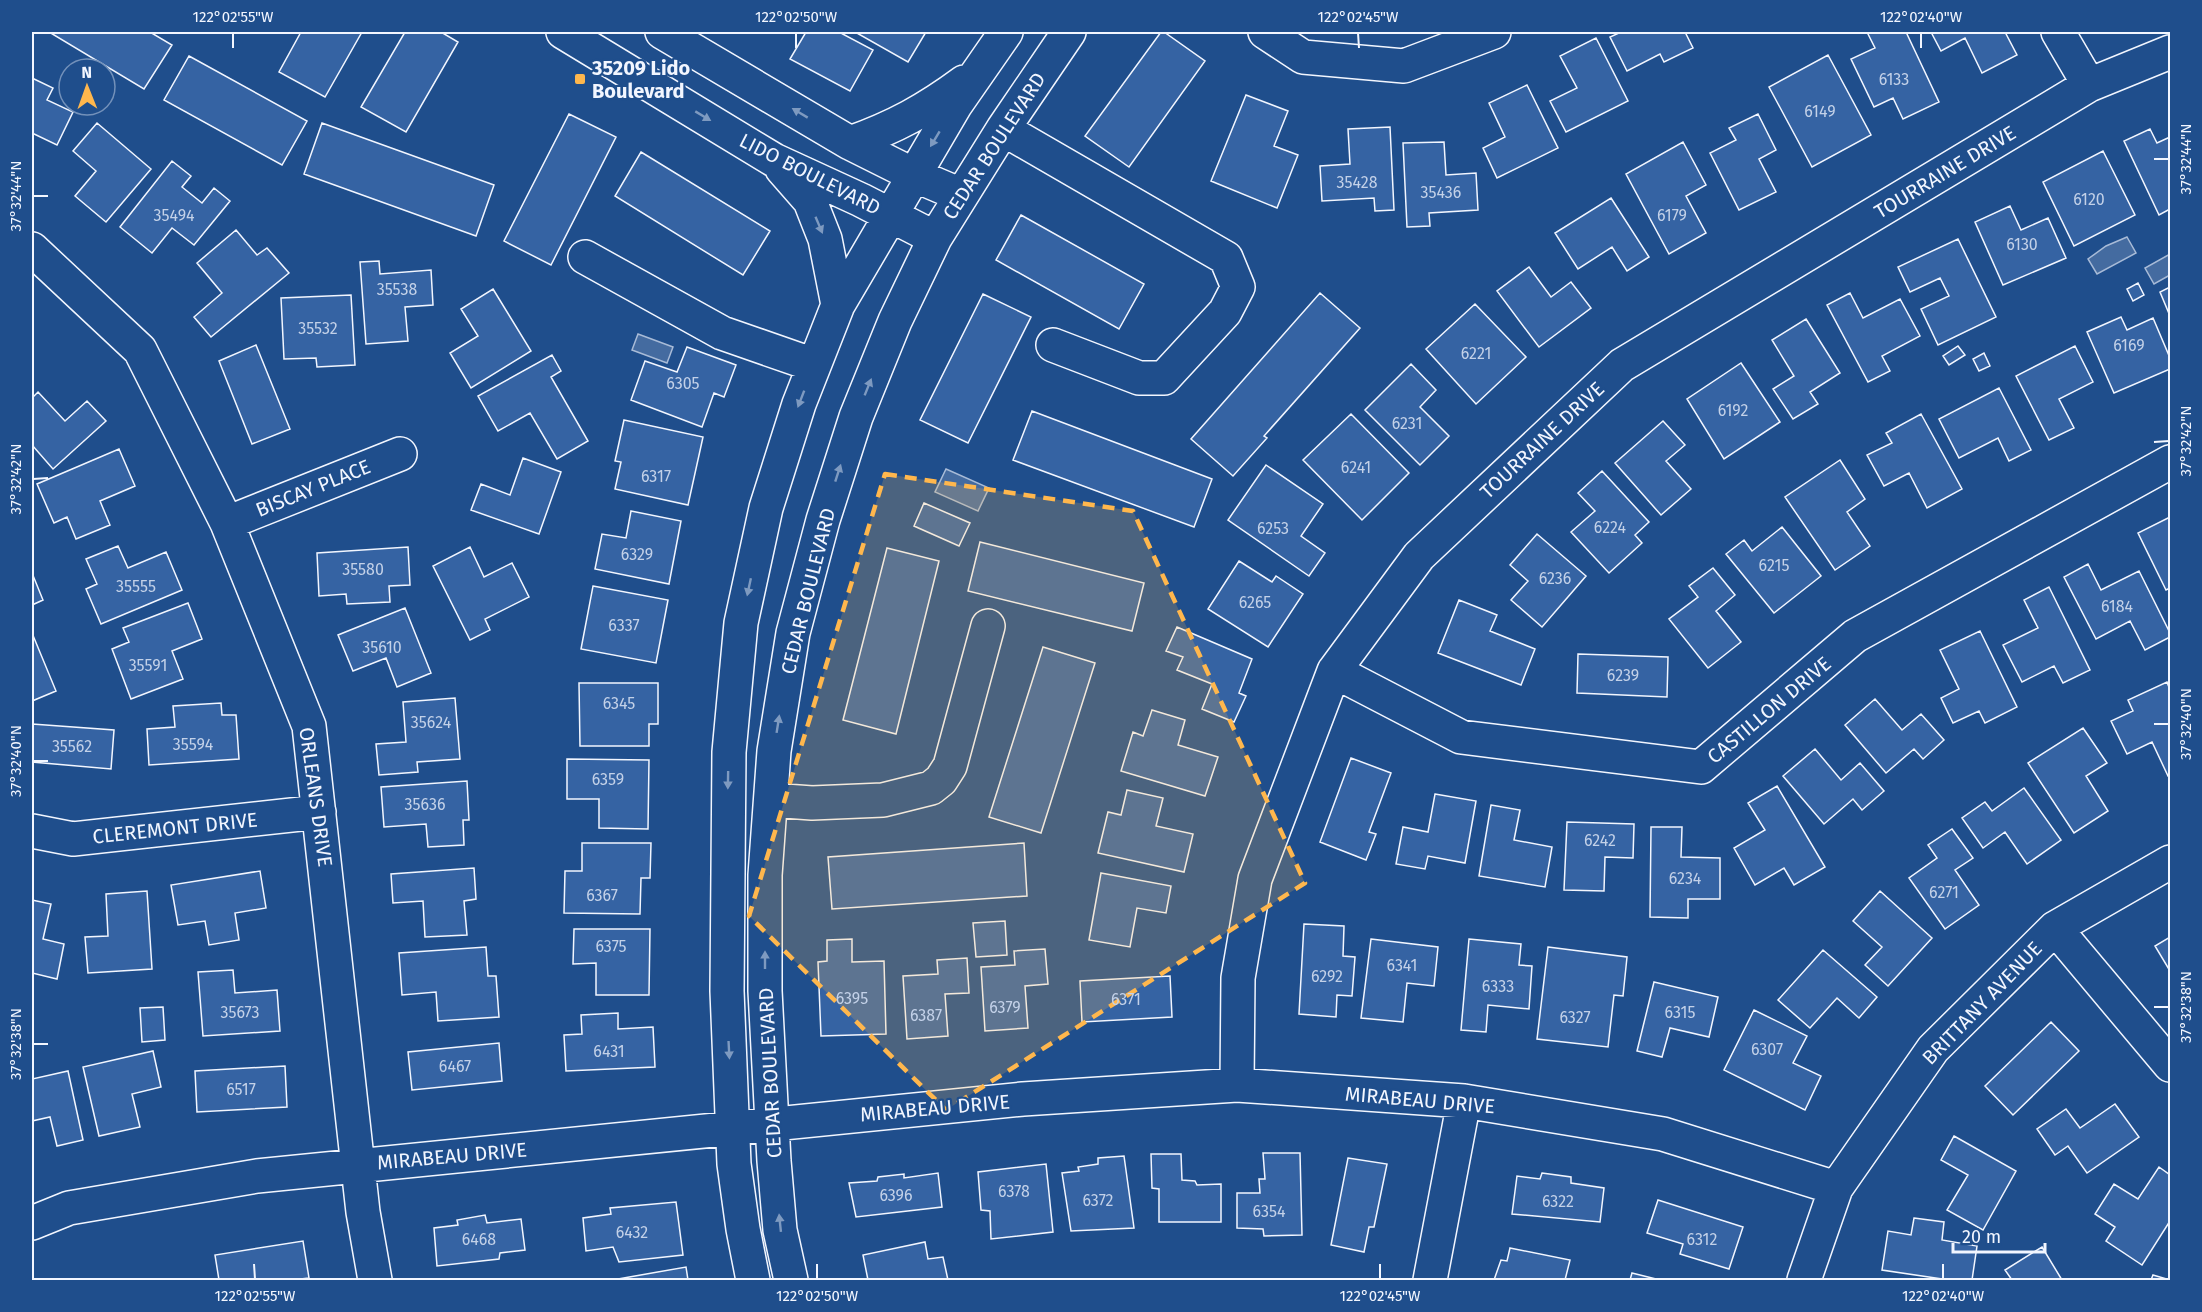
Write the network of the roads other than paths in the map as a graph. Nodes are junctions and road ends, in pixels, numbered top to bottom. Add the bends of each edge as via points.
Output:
1 (563, 32) edge
2 (662, 32) edge
3 (1006, 32) edge
4 (1069, 32) edge
5 (1265, 32) edge
6 (1494, 32) edge
7 (2058, 32) edge
8 (2170, 52) edge
9 (978, 72) junction
10 (2089, 85) junction
11 (1003, 129) junction
12 (850, 143) junction
13 (774, 160) junction
14 (914, 175) junction
15 (961, 195) junction
16 (891, 215) junction
17 (935, 238) junction
18 (32, 249) edge
19 (585, 257) dead end
20 (838, 305) junction
21 (1053, 345) dead end
22 (814, 365) junction
23 (400, 454) dead end
24 (2170, 462) edge
25 (227, 523) junction
26 (988, 626) dead end
27 (1334, 671) junction
28 (771, 800) junction
29 (320, 813) junction
30 (32, 831) edge
31 (2170, 862) edge
32 (2055, 928) junction
33 (2170, 1065) edge
34 (1237, 1085) junction
35 (1464, 1101) junction
36 (772, 1124) junction
37 (732, 1128) junction
38 (358, 1165) junction
39 (1836, 1188) junction
40 (32, 1223) edge
41 (375, 1281) edge
42 (753, 1281) edge
43 (791, 1281) edge
44 (1430, 1281) edge
45 (1804, 1281) edge

1 -> 13 street, LIDO BOULEVARD
12 -> 2 street
3 - 9 street, CEDAR BOULEVARD
4 - 11 street, CEDAR BOULEVARD
5 - 6 street via 1303,57 1404,66
7 - 10 street
8 - 10 street, TOURRAINE DRIVE
9 - 12 street via 932,105 887,130
9 -> 14 street, CEDAR BOULEVARD
10 - 27 street, TOURRAINE DRIVE via 1622,365 1419,556
11 - 15 street, CEDAR BOULEVARD
11 - 21 street via 1226,258 1238,287 1225,312 1164,378 1139,378
12 - 14 street
13 - 16 street, LIDO BOULEVARD
13 -> 20 street via 810,201 825,239
14 - 15 street
14 - 16 street, CEDAR BOULEVARD
15 - 17 street, CEDAR BOULEVARD
16 - 17 street, LIDO BOULEVARD
16 - 20 street, CEDAR BOULEVARD
28 -> 17 street, CEDAR BOULEVARD via 774,751 793,633 823,520 861,406 895,321
18 - 25 street, ORLEANS DRIVE via 140,350
19 - 22 street via 722,333
20 - 22 street, CEDAR BOULEVARD
22 -> 37 street, CEDAR BOULEVARD via 766,507 741,623 729,752 726,886
23 - 25 street, BISCAY PLACE
24 - 27 street, CASTILLON DRIVE via 1855,636 1701,767 1461,737
25 - 29 street, ORLEANS DRIVE via 309,726
26 - 28 street via 950,766 941,780 931,788 883,800
27 - 34 street, TOURRAINE DRIVE via 1255,879 1238,978
36 -> 28 street, CEDAR BOULEVARD via 765,991 765,875
29 - 30 street, CLEREMONT DRIVE via 73,839
29 - 38 street, ORLEANS DRIVE
31 - 32 street, BRITTANY AVENUE
32 - 33 street
32 - 39 street, BRITTANY AVENUE via 1933,1049
34 - 35 street, MIRABEAU DRIVE
34 - 36 street, MIRABEAU DRIVE via 1023,1099
35 - 39 street, MIRABEAU DRIVE via 1663,1134
35 - 44 street
36 - 37 street, MIRABEAU DRIVE
43 -> 36 street, CEDAR BOULEVARD via 780,1230
37 - 38 street, MIRABEAU DRIVE
37 - 42 street, CEDAR BOULEVARD
38 - 40 street, MIRABEAU DRIVE via 256,1176 69,1208
38 - 41 street, ORLEANS DRIVE
39 - 45 street, BRITTANY AVENUE

